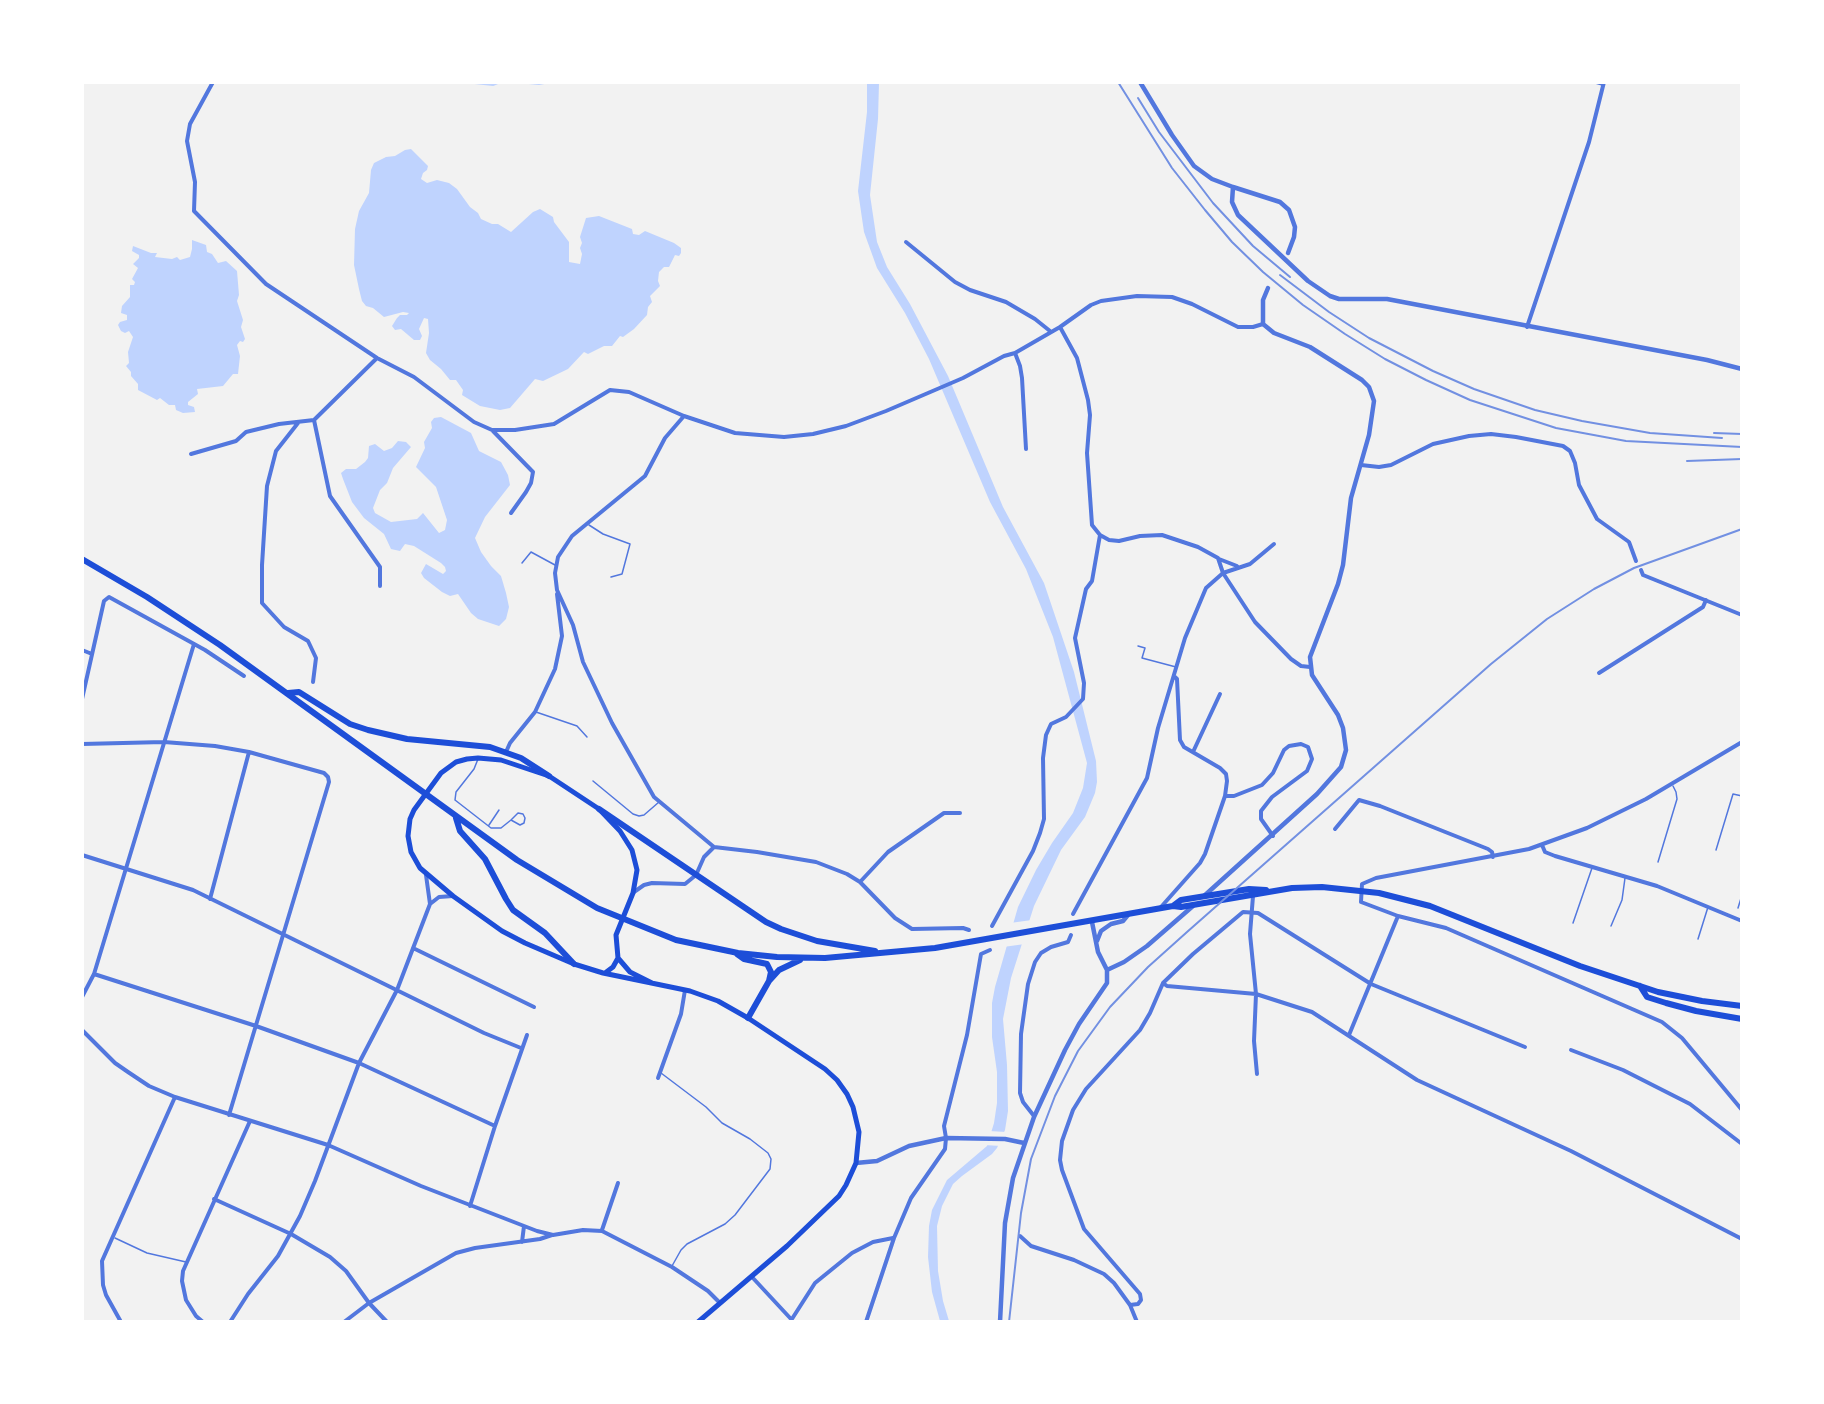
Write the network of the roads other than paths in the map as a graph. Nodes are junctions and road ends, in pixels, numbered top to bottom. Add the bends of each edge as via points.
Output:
1 (213, 82) edge
2 (1140, 82) edge
3 (1592, 82) edge
4 (1603, 84) edge
5 (1233, 187) junction
6 (906, 242) dead end
7 (1288, 253) dead end
8 (1268, 288) dead end
9 (1263, 324) junction
10 (1060, 327) junction
11 (1527, 327) junction
12 (1050, 331) junction
13 (1015, 353) junction
14 (377, 358) junction
15 (1742, 369) edge
16 (684, 416) junction
17 (314, 420) junction
18 (298, 423) junction
19 (492, 430) junction
20 (1026, 449) dead end
21 (191, 454) dead end
22 (1360, 465) junction
23 (511, 513) dead end
24 (588, 524) junction
25 (1100, 535) junction
26 (1274, 544) dead end
27 (1218, 558) junction
28 (82, 559) edge
29 (1636, 561) dead end
30 (522, 563) dead end
31 (556, 566) junction
32 (1238, 567) junction
33 (1641, 570) dead end
34 (1223, 573) junction
35 (611, 577) dead end
36 (380, 586) dead end
37 (557, 590) junction
38 (1706, 600) junction
39 (1742, 615) edge
40 (195, 644) junction
41 (1138, 646) dead end
42 (82, 650) edge
43 (92, 654) junction
44 (1177, 667) junction
45 (1310, 667) junction
46 (1599, 674) dead end
47 (244, 676) dead end
48 (1174, 676) junction
49 (314, 682) dead end
50 (288, 693) junction
51 (1220, 694) dead end
52 (82, 699) edge
53 (535, 712) junction
54 (587, 737) dead end
55 (164, 742) junction
56 (1742, 742) edge
57 (82, 744) edge
58 (249, 752) junction
59 (506, 752) junction
60 (1193, 752) junction
61 (478, 758) junction
62 (549, 776) junction
63 (593, 781) dead end
64 (1671, 784) junction
65 (1225, 796) junction
66 (1742, 796) edge
67 (660, 802) junction
68 (599, 809) junction
69 (499, 810) dead end
70 (960, 813) dead end
71 (456, 817) junction
72 (511, 820) junction
73 (488, 825) junction
74 (1335, 829) dead end
75 (1273, 836) junction
76 (1542, 845) junction
77 (714, 848) junction
78 (1716, 850) dead end
79 (82, 855) edge
80 (1494, 857) junction
81 (1658, 862) dead end
82 (1592, 867) junction
83 (125, 868) junction
84 (426, 875) junction
85 (696, 875) junction
86 (1625, 877) junction
87 (860, 882) junction
88 (1272, 891) junction
89 (1361, 891) junction
90 (633, 893) junction
91 (1742, 895) edge
92 (453, 896) junction
93 (1253, 896) junction
94 (210, 899) junction
95 (430, 904) junction
96 (1173, 906) junction
97 (1708, 906) junction
98 (1738, 908) dead end
99 (1159, 909) junction
100 (1251, 912) junction
101 (1073, 914) dead end
102 (1128, 915) junction
103 (1398, 916) junction
104 (1742, 921) edge
105 (1092, 922) junction
106 (1573, 924) dead end
107 (992, 926) dead end
108 (1611, 926) dead end
109 (969, 930) dead end
110 (284, 933) junction
111 (1071, 935) dead end
112 (1698, 939) dead end
113 (1097, 944) junction
114 (413, 948) junction
115 (990, 950) dead end
116 (734, 952) junction
117 (885, 953) junction
118 (618, 958) junction
119 (803, 958) junction
120 (574, 964) junction
121 (1107, 970) junction
122 (603, 973) junction
123 (94, 974) junction
124 (769, 981) junction
125 (652, 983) junction
126 (1163, 983) junction
127 (1371, 984) junction
128 (1640, 986) junction
129 (397, 990) junction
130 (685, 990) junction
131 (1256, 994) junction
132 (82, 997) edge
133 (1742, 1006) edge
134 (534, 1007) dead end
135 (748, 1018) junction
136 (1742, 1019) edge
137 (256, 1026) junction
138 (82, 1030) edge
139 (527, 1035) dead end
140 (1349, 1035) junction
141 (1525, 1047) dead end
142 (521, 1048) junction
143 (1571, 1050) dead end
144 (359, 1063) junction
145 (660, 1072) junction
146 (1257, 1074) dead end
147 (658, 1078) dead end
148 (175, 1097) junction
149 (1742, 1110) edge
150 (229, 1115) junction
151 (1035, 1117) junction
152 (250, 1121) junction
153 (495, 1126) junction
154 (946, 1137) junction
155 (1024, 1143) junction
156 (1742, 1144) edge
157 (328, 1145) junction
158 (856, 1163) junction
159 (618, 1183) dead end
160 (214, 1199) junction
161 (470, 1206) junction
162 (524, 1226) junction
163 (602, 1230) junction
164 (291, 1234) junction
165 (553, 1235) junction
166 (112, 1236) junction
167 (1020, 1236) dead end
168 (894, 1238) junction
169 (1742, 1239) edge
170 (522, 1242) junction
171 (186, 1262) junction
172 (672, 1267) junction
173 (752, 1277) junction
174 (369, 1303) junction
175 (720, 1303) junction
176 (1130, 1305) junction
177 (790, 1320) edge
178 (121, 1322) edge
179 (203, 1322) edge
180 (230, 1322) edge
181 (344, 1322) edge
182 (387, 1322) edge
183 (698, 1322) edge
184 (866, 1322) edge
185 (1000, 1322) edge
186 (1137, 1322) edge

1 - 14 street via 190,124 187,141 195,182 194,211 266,284
2 - 5 street via 1194,166
3 - 4 lane
4 - 11 street via 1589,142
5 - 7 street via 1280,202 1288,210 1295,227
5 - 11 street via 1232,202 1238,215 1325,293 1338,299 1387,299
6 - 12 street via 955,282 1006,302
8 - 9 street via 1263,300
9 - 10 street via 1238,327 1172,297 1137,296 1090,305
9 - 22 street via 1274,333 1310,347 1369,387 1373,412
10 - 12 street
10 - 25 street via 1077,358 1088,400 1092,525
11 - 15 street
12 - 13 street
13 - 16 street via 886,411 813,434 784,437 735,433
13 - 20 street via 1022,378
14 - 17 street
14 - 19 street via 414,377 474,422
16 - 19 street via 629,392 610,390 554,424
16 - 24 street via 665,438 645,476
17 - 18 street
17 - 36 street via 330,496 380,567
18 - 21 street via 246,432 236,441
18 - 49 street via 276,451 267,486 262,603 284,627 308,641 316,658
19 - 23 street via 533,472 531,483
22 - 29 street via 1391,465 1433,444 1469,436 1491,434 1563,446 1575,463 1585,501 1597,519 1629,542
22 - 45 street via 1348,511 1343,565 1313,646
24 - 31 street via 564,546
24 - 35 lane via 630,544 622,574
25 - 27 street via 1119,541 1162,536
25 - 107 street via 1092,581 1086,589 1075,638 1084,683 1083,699 1066,717 1051,724 1046,735 1044,819 1033,851
26 - 32 street via 1250,564
27 - 32 street
27 - 34 street
28 - 50 main road via 185,622
30 - 31 lane via 531,552
31 - 37 street
32 - 34 street
33 - 38 street via 1643,575
34 - 44 street via 1209,585 1197,606
34 - 45 street via 1255,622 1291,659
37 - 53 street via 562,636 555,669
37 - 67 street via 573,625 582,662 612,723
38 - 39 street
38 - 46 street via 1703,607
40 - 43 street via 110,597 104,601
40 - 47 street
40 - 55 street
41 - 44 lane via 1145,648 1142,658
42 - 43 street
43 - 52 street
44 - 48 street
45 - 75 street via 1338,715 1346,750 1335,776
48 - 60 street via 1180,740
48 - 101 street via 1147,778
50 - 59 main road via 299,692 350,724 378,733
50 - 71 main road
51 - 60 street
53 - 54 lane via 578,726
53 - 59 street
55 - 57 street
55 - 58 street
55 - 83 street
56 - 64 street
58 - 94 street
58 - 110 street via 324,773 329,782
59 - 62 main road
60 - 65 street via 1226,774
61 - 62 main road via 501,760
61 - 73 lane via 454,796 458,804
61 - 84 main road via 448,767 414,810 409,844 413,859
62 - 68 main road
63 - 67 lane via 633,814 644,815
64 - 76 street via 1619,814
64 - 81 lane via 1677,798
65 - 75 street via 1262,784 1273,774 1289,746 1308,747 1312,759 1307,771 1272,797 1261,811 1261,819
65 - 99 street via 1200,863
66 - 78 lane via 1733,794
67 - 77 street
68 - 85 main road
68 - 90 main road via 632,850 637,870
69 - 73 lane
70 - 87 street via 944,813 904,840
71 - 116 main road via 550,882 610,914 676,940
71 - 120 main road via 460,831 485,860 513,910 545,933
72 - 72 lane via 520,825 525,818 518,813
72 - 73 lane via 497,829
74 - 80 street via 1359,800 1488,849
75 - 121 street via 1147,946
76 - 80 street
76 - 82 street via 1545,852
77 - 85 street via 704,857
77 - 87 street via 816,862
79 - 83 street
80 - 89 street via 1376,878 1362,884
82 - 86 street
82 - 106 lane
83 - 94 street
83 - 123 street
84 - 92 main road
84 - 95 street
85 - 90 street via 685,884 652,883
85 - 117 main road via 781,929
86 - 97 street
86 - 108 lane via 1622,900
87 - 109 street via 895,918 912,929
88 - 89 main road via 1322,887
88 - 93 main road
88 - 96 main road via 1242,890 1181,900
89 - 103 street via 1361,902
89 - 128 main road via 1430,906
90 - 118 main road via 617,929
91 - 98 lane
92 - 95 street via 440,897
92 - 120 main road via 502,931
93 - 96 main road
93 - 100 street
94 - 110 street
95 - 114 street
96 - 99 main road
97 - 104 street
97 - 112 lane
99 - 102 main road
100 - 126 street via 1243,912
100 - 127 street
100 - 131 street
102 - 105 main road
102 - 113 street via 1101,931
103 - 127 street
103 - 149 street via 1446,928 1662,1022 1683,1038
105 - 113 street
105 - 117 main road
110 - 129 street
110 - 137 street
111 - 151 street via 1068,942 1041,953 1028,984 1021,1034 1020,1093
113 - 121 street
114 - 129 street
114 - 134 street
115 - 154 street via 980,953 967,1035 944,1126
116 - 119 main road
116 - 124 main road via 767,964 771,972
117 - 119 main road
118 - 122 main road
118 - 125 main road via 630,972
119 - 124 main road via 784,966
120 - 122 main road
121 - 151 street via 1107,983 1073,1034
122 - 125 main road
123 - 132 street
123 - 137 street
124 - 135 main road
125 - 130 main road
126 - 131 street
126 - 176 street via 1140,1030 1086,1089 1073,1110 1060,1160 1084,1229 1140,1294 1138,1304
127 - 140 street
127 - 141 street
128 - 133 main road
128 - 136 main road via 1647,997
129 - 142 street
129 - 144 street
130 - 135 main road via 718,1000
130 - 145 street via 681,1014
131 - 140 street via 1312,1012
131 - 146 street
135 - 158 main road via 837,1080 859,1126
137 - 144 street
137 - 150 street
138 - 148 street via 115,1063 149,1086
139 - 142 street
140 - 169 street via 1417,1080 1571,1151
142 - 153 street
143 - 156 street via 1623,1070 1689,1104
144 - 153 street
144 - 157 street
145 - 147 street
145 - 172 lane via 771,1159 770,1169 735,1215 687,1244
148 - 150 street
148 - 166 street
150 - 152 street
151 - 155 street
152 - 157 street
152 - 160 street
153 - 161 street
154 - 155 street
154 - 158 street via 909,1146 877,1161
154 - 168 street via 945,1149 911,1198
155 - 185 street via 1007,1206
157 - 161 street
157 - 164 street
158 - 173 main road via 839,1196
159 - 163 street
160 - 164 street
160 - 171 street
161 - 162 street
162 - 165 street
162 - 170 street
163 - 165 street
163 - 172 street
164 - 174 street via 346,1271
164 - 180 street
165 - 170 street
166 - 171 lane via 147,1253
166 - 178 street via 102,1261 101,1276
167 - 176 street via 1031,1246 1104,1274
168 - 177 street via 873,1242 822,1277
168 - 184 street
170 - 174 street via 456,1253
171 - 179 street via 183,1290 190,1307
172 - 175 street
173 - 175 main road
173 - 177 street
174 - 181 street
174 - 182 street
175 - 183 main road
176 - 186 street

